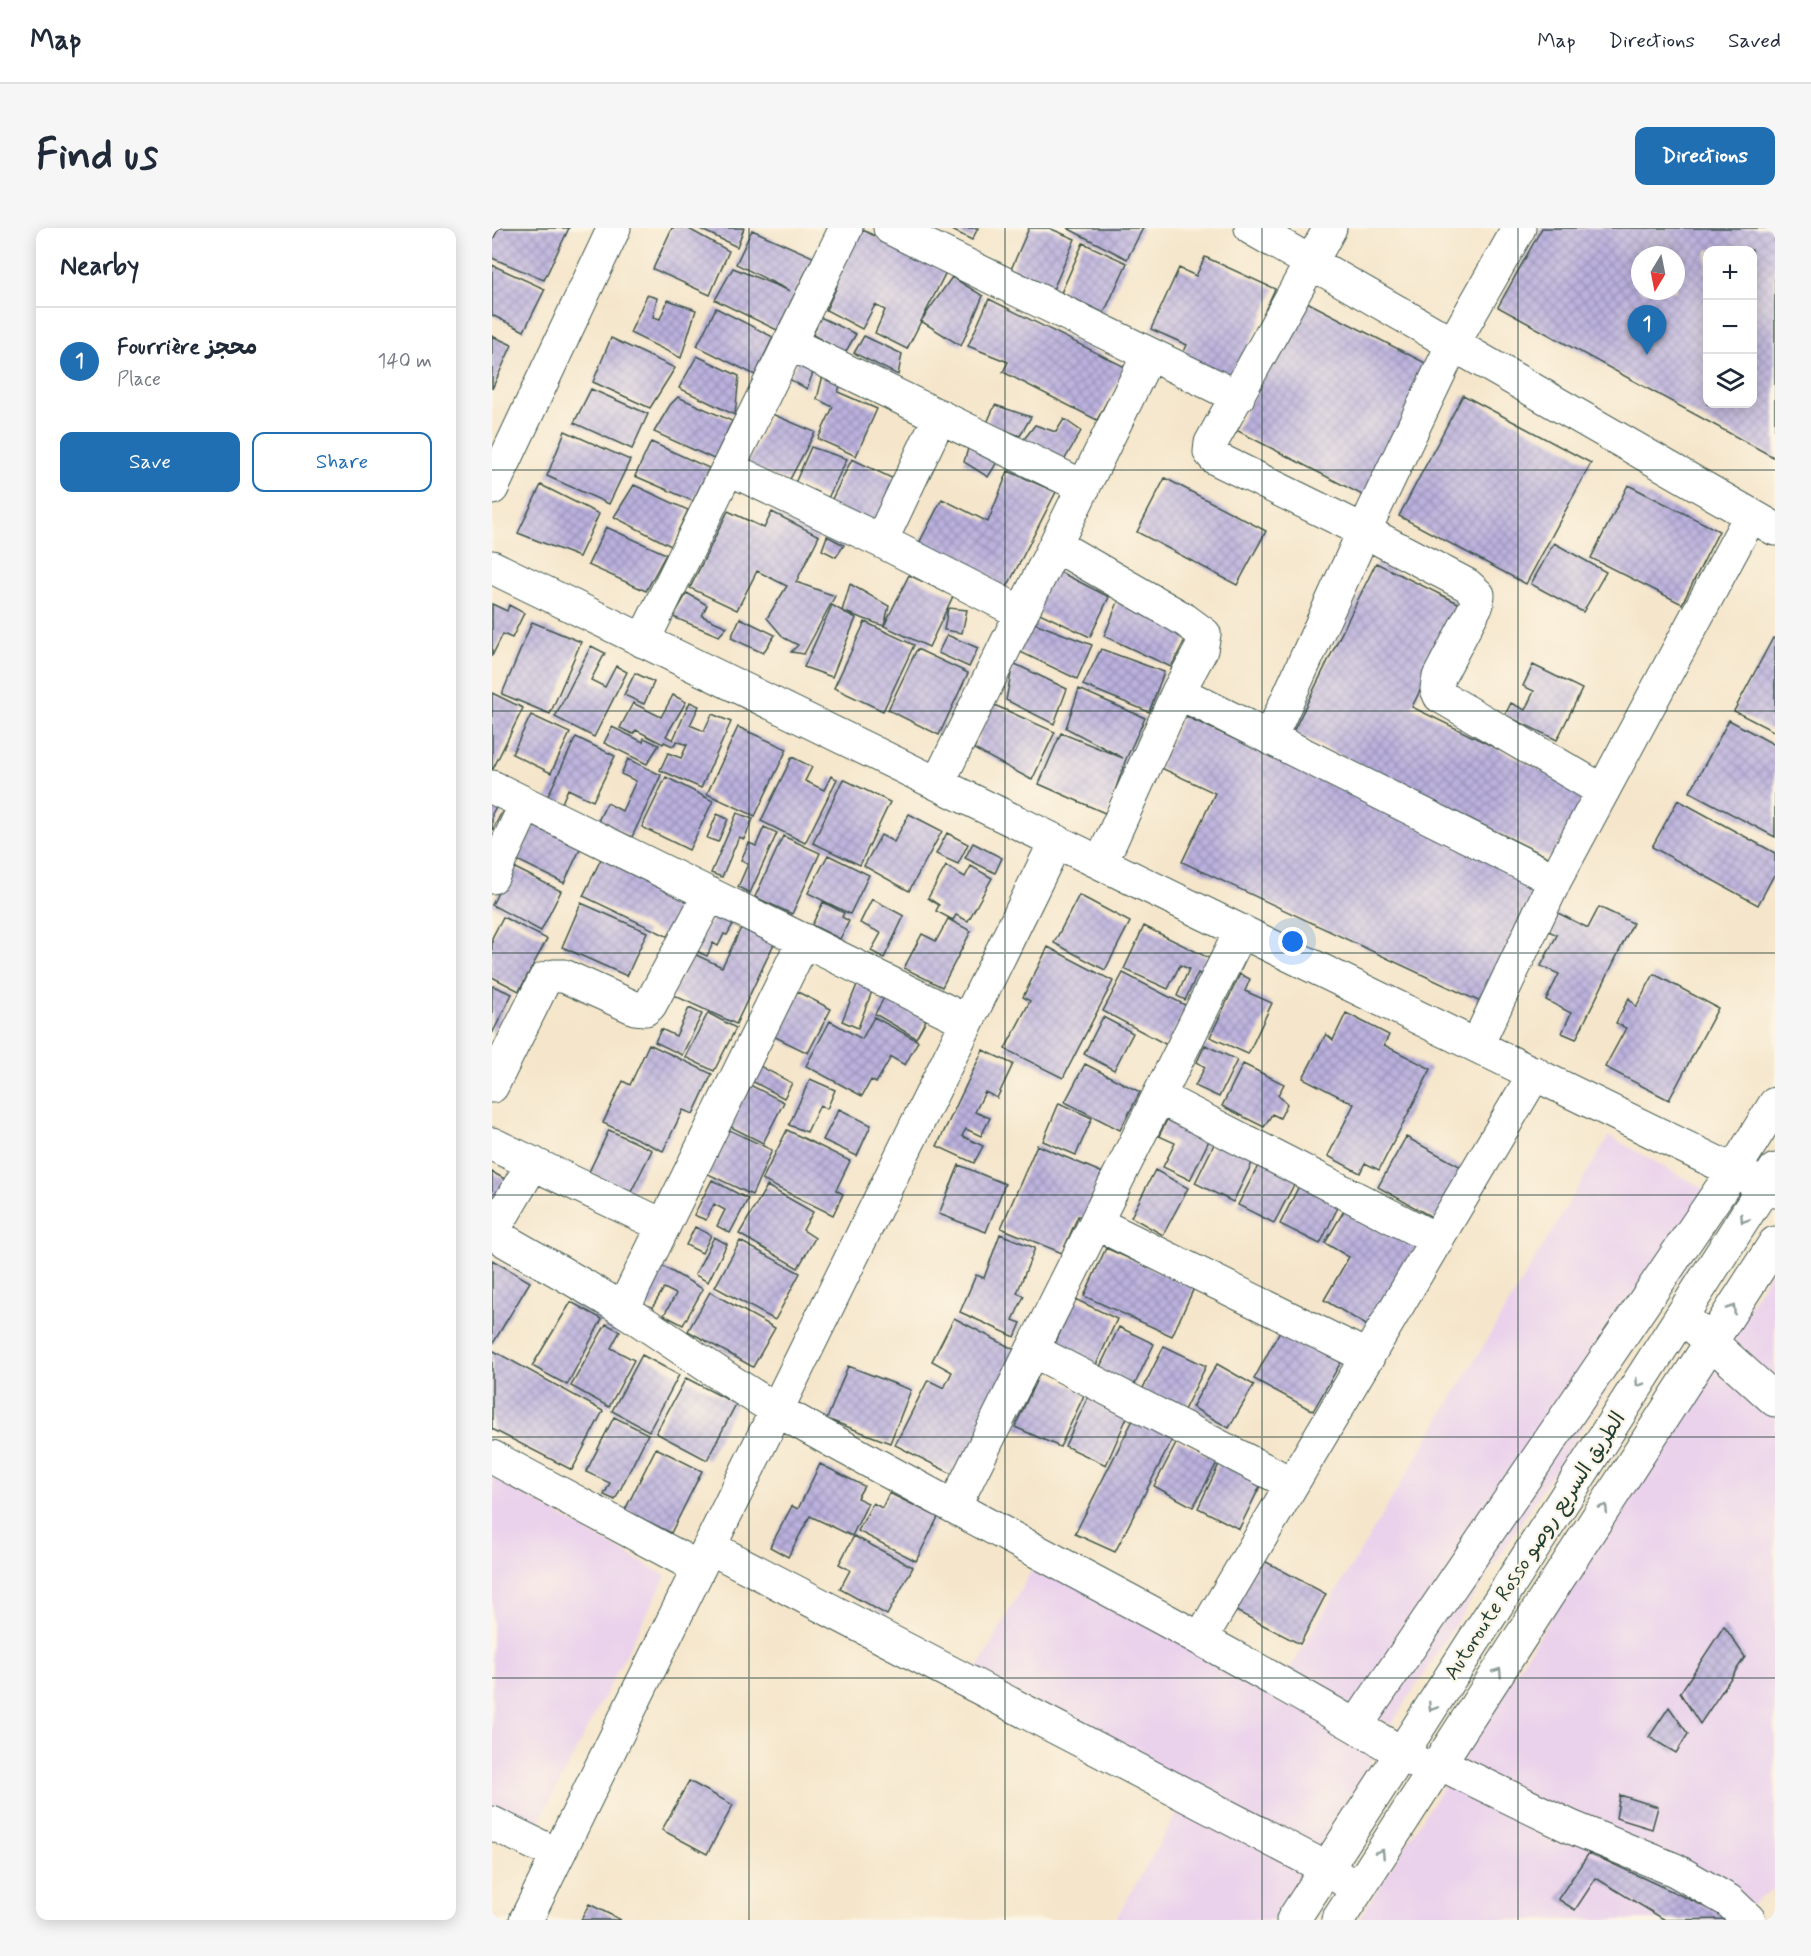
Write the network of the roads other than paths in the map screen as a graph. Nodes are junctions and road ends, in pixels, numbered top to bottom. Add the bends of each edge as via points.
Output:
1 (614, 228) edge
2 (846, 228) edge
3 (890, 228) edge
4 (1251, 228) edge
5 (1330, 228) edge
6 (1519, 228) edge
7 (1311, 262) junction
8 (789, 343) junction
9 (1453, 344) junction
10 (1149, 354) junction
11 (1238, 397) junction
12 (939, 417) junction
13 (728, 468) junction
14 (1084, 487) junction
15 (492, 488) edge
16 (1763, 522) edge
17 (1364, 531) junction
18 (881, 541) junction
19 (1055, 545) junction
20 (492, 567) edge
21 (1022, 613) junction
22 (643, 641) junction
23 (1178, 692) junction
24 (1270, 738) junction
25 (938, 783) junction
26 (492, 787) edge
27 (1603, 791) junction
28 (526, 804) junction
29 (1056, 841) junction
30 (1101, 863) junction
31 (492, 877) edge
32 (1555, 880) junction
33 (710, 894) junction
34 (1241, 931) junction
35 (804, 940) junction
36 (967, 1022) junction
37 (1477, 1045) junction
38 (1535, 1073) junction
39 (492, 1086) edge
40 (1159, 1097) junction
41 (1775, 1104) edge
42 (492, 1144) edge
43 (533, 1164) junction
44 (1734, 1170) junction
45 (1772, 1182) edge
46 (1096, 1223) junction
47 (664, 1226) junction
48 (492, 1233) edge
49 (1437, 1240) junction
50 (1775, 1243) edge
51 (623, 1309) junction
52 (1682, 1316) junction
53 (1712, 1341) junction
54 (1032, 1350) junction
55 (1368, 1357) junction
56 (1774, 1398) edge
57 (776, 1410) junction
58 (492, 1458) edge
59 (1292, 1484) junction
60 (954, 1507) junction
61 (704, 1557) junction
62 (1201, 1638) junction
63 (1356, 1726) junction
64 (1402, 1753) junction
65 (1436, 1767) junction
66 (492, 1823) edge
67 (558, 1855) junction
68 (1326, 1868) junction
69 (1357, 1889) junction
70 (526, 1920) edge
71 (1293, 1920) edge
72 (1338, 1920) edge
73 (1749, 1920) edge

1 - 15 main road
2 - 8 main road
3 - 10 main road
4 - 7 main road
5 - 7 main road
6 - 9 main road
7 - 9 main road
7 - 11 main road
8 - 12 main road
8 - 13 main road
9 - 16 main road
9 - 17 main road
10 - 11 main road
10 - 14 main road
11 - 17 main road via 1211,443 1210,452 1215,458
12 - 14 main road
12 - 18 main road
13 - 18 main road
13 - 22 main road
14 - 19 main road
16 - 27 main road
17 - 24 main road
17 - 27 main road via 1467,585 1478,595 1477,604 1438,677 1440,696
18 - 21 main road
19 - 21 main road
19 - 23 main road via 1204,634 1201,650
20 - 22 main road
21 - 25 main road
22 - 25 main road
23 - 24 main road
23 - 30 main road
24 - 32 main road
25 - 29 main road
26 - 28 main road
27 - 32 main road
28 - 31 main road
28 - 33 main road
29 - 30 main road
29 - 36 main road
30 - 34 main road
32 - 37 main road
33 - 35 main road
33 - 39 main road via 645,1009 564,976 545,980
34 - 37 main road
34 - 40 main road
35 - 36 main road
35 - 47 main road
36 - 57 main road
37 - 38 main road
38 - 44 main road
38 - 49 main road
40 - 46 main road
40 - 49 main road
41 - 44 main road
42 - 43 main road
43 - 47 main road
43 - 48 main road
44 - 45 main road
44 - 63 main road
45 -> 52 main road, Autoroute Rosso الطريق السريع روصو
46 - 54 main road
46 - 55 main road
47 - 51 main road
48 - 51 main road
49 - 55 main road
53 -> 50 main road, Autoroute Rosso الطريق السريع روصو
51 - 57 main road
52 - 53 main road
52 -> 64 main road, Autoroute Rosso الطريق السريع روصو
53 - 56 main road
65 -> 53 main road, Autoroute Rosso الطريق السريع روصو
54 - 59 main road
54 - 60 main road
55 - 59 main road
57 - 60 main road
57 - 61 main road
58 - 61 main road
59 - 62 main road
60 - 62 main road
61 - 67 main road
61 - 68 main road
62 - 63 main road
63 - 64 main road
64 - 65 main road
64 - 68 main road, Autoroute Rosso الطريق السريع روصو
69 -> 65 main road, Autoroute Rosso الطريق السريع روصو
65 - 73 main road via 1675,1870 1729,1901
66 - 67 main road
67 - 70 main road
68 - 69 main road
68 - 71 main road, Autoroute Rosso الطريق السريع روصو
69 - 72 main road, Autoroute Rosso الطريق السريع روصو

